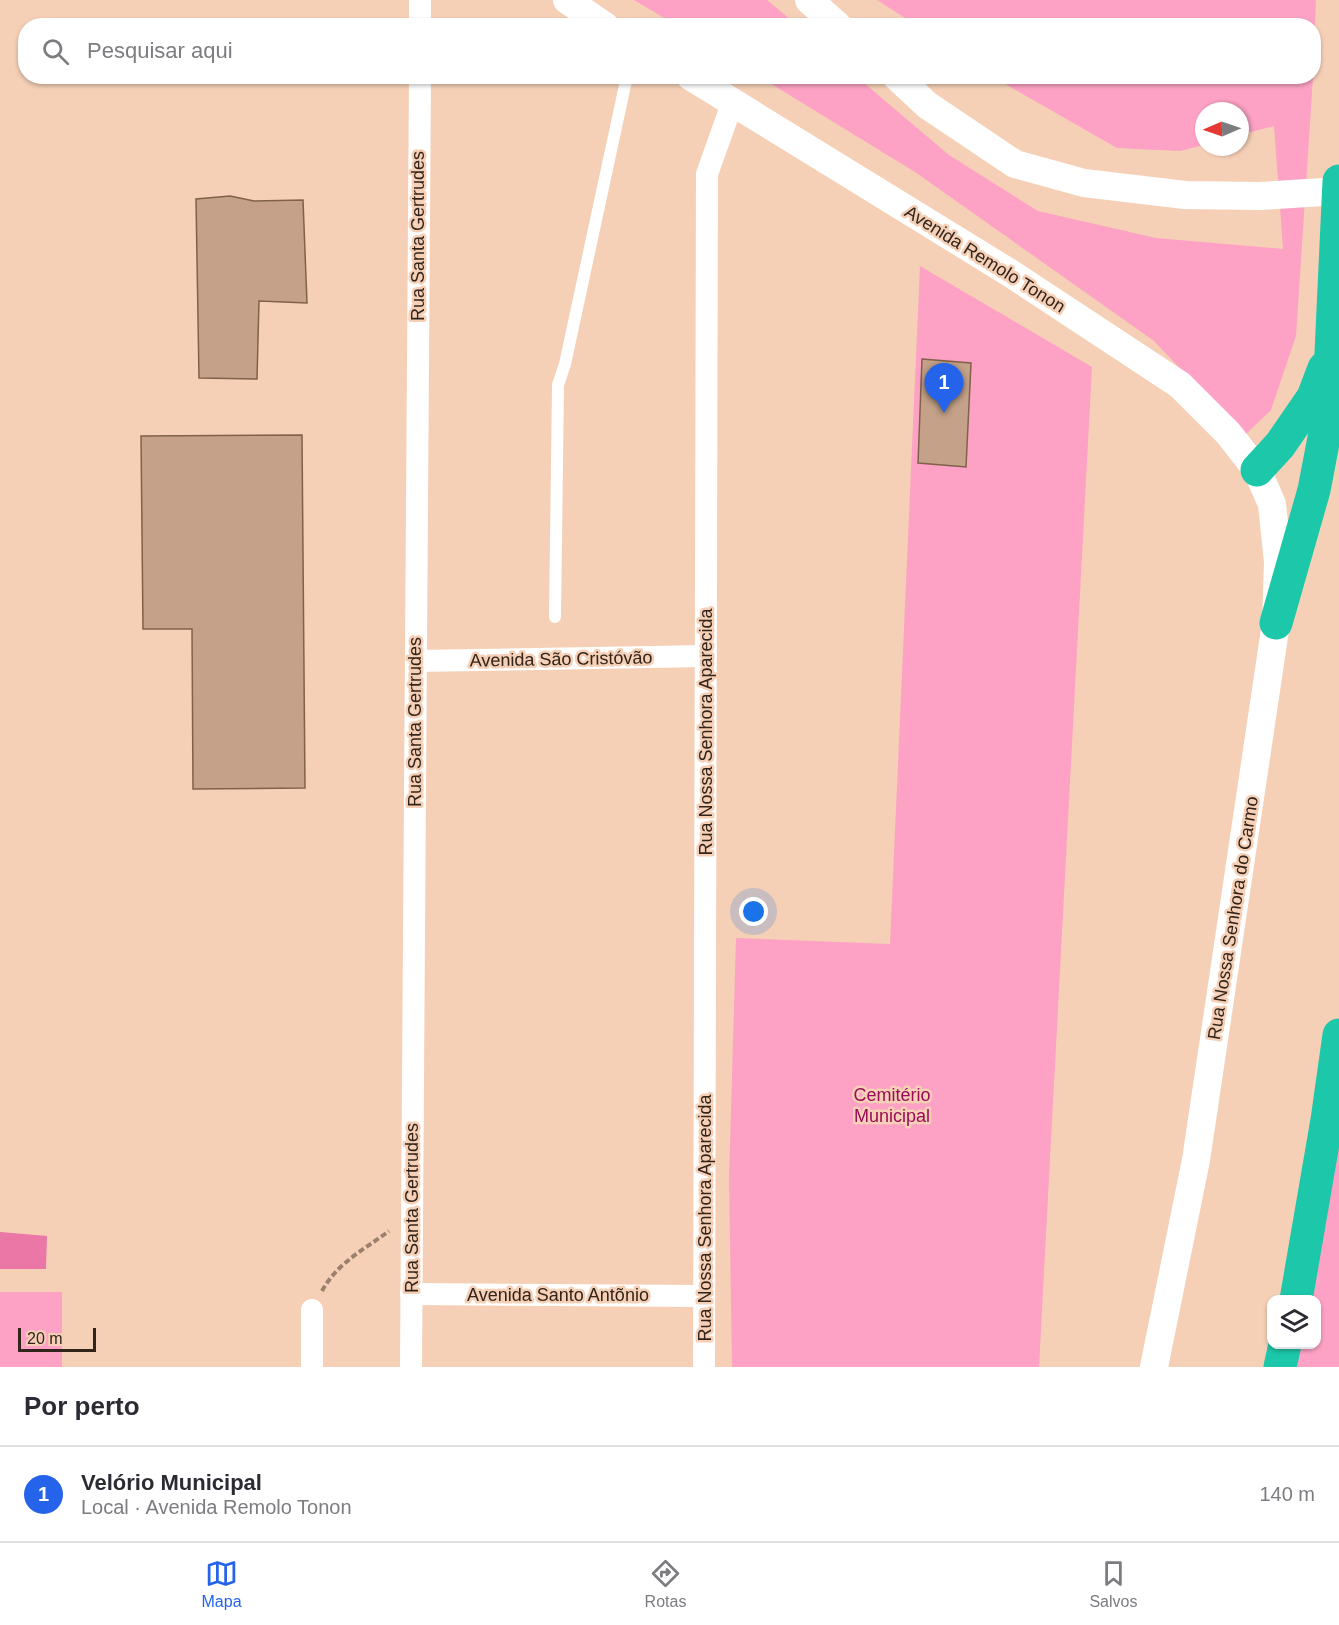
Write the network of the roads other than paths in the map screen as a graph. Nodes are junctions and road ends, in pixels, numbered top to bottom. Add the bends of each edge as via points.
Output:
1 (420, 0) edge
2 (567, 0) edge
3 (809, 0) edge
4 (420, 18) edge
5 (593, 18) edge
6 (829, 18) edge
7 (420, 84) edge
8 (625, 84) edge
9 (704, 84) edge
10 (905, 84) edge
11 (733, 101) junction
12 (1339, 181) edge
13 (1339, 191) edge
14 (1333, 344) junction
15 (1257, 470) junction
16 (555, 617) dead end
17 (1276, 623) junction
18 (706, 656) junction
19 (416, 661) junction
20 (1339, 1035) edge
21 (411, 1294) junction
22 (1297, 1295) edge
23 (704, 1296) junction
24 (312, 1310) road end
25 (1284, 1349) edge
26 (312, 1367) edge
27 (411, 1367) edge
28 (704, 1367) edge
29 (1154, 1367) edge
30 (1280, 1367) edge

1 - 4 street
2 - 5 street
3 - 6 street
7 - 19 street, Rua Santa Gertrudes
8 - 16 lane via 558,385
9 - 11 street, Avenida Remolo Tonon
10 - 13 street via 927,105 1015,164 1084,183 1185,195
11 - 15 street, Avenida Remolo Tonon via 1010,273 1180,385 1228,433
11 - 18 street, Rua Nossa Senhora Aparecida via 707,174
12 - 14 highway
14 - 15 highway via 1313,397 1280,445
14 - 17 highway via 1328,417 1316,479
15 - 17 street, Rua Nossa Senhora do Carmo via 1272,504 1278,562
17 - 29 street, Rua Nossa Senhora do Carmo via 1196,1160
18 - 19 street, Avenida São Cristóvão
18 - 23 street, Rua Nossa Senhora Aparecida
19 - 21 street, Rua Santa Gertrudes
20 - 22 highway
21 - 23 street, Avenida Santo Antõnio
21 - 27 street, Rua Santa Gertrudes
23 - 28 street, Rua Nossa Senhora Aparecida
24 - 26 street
25 - 30 highway

